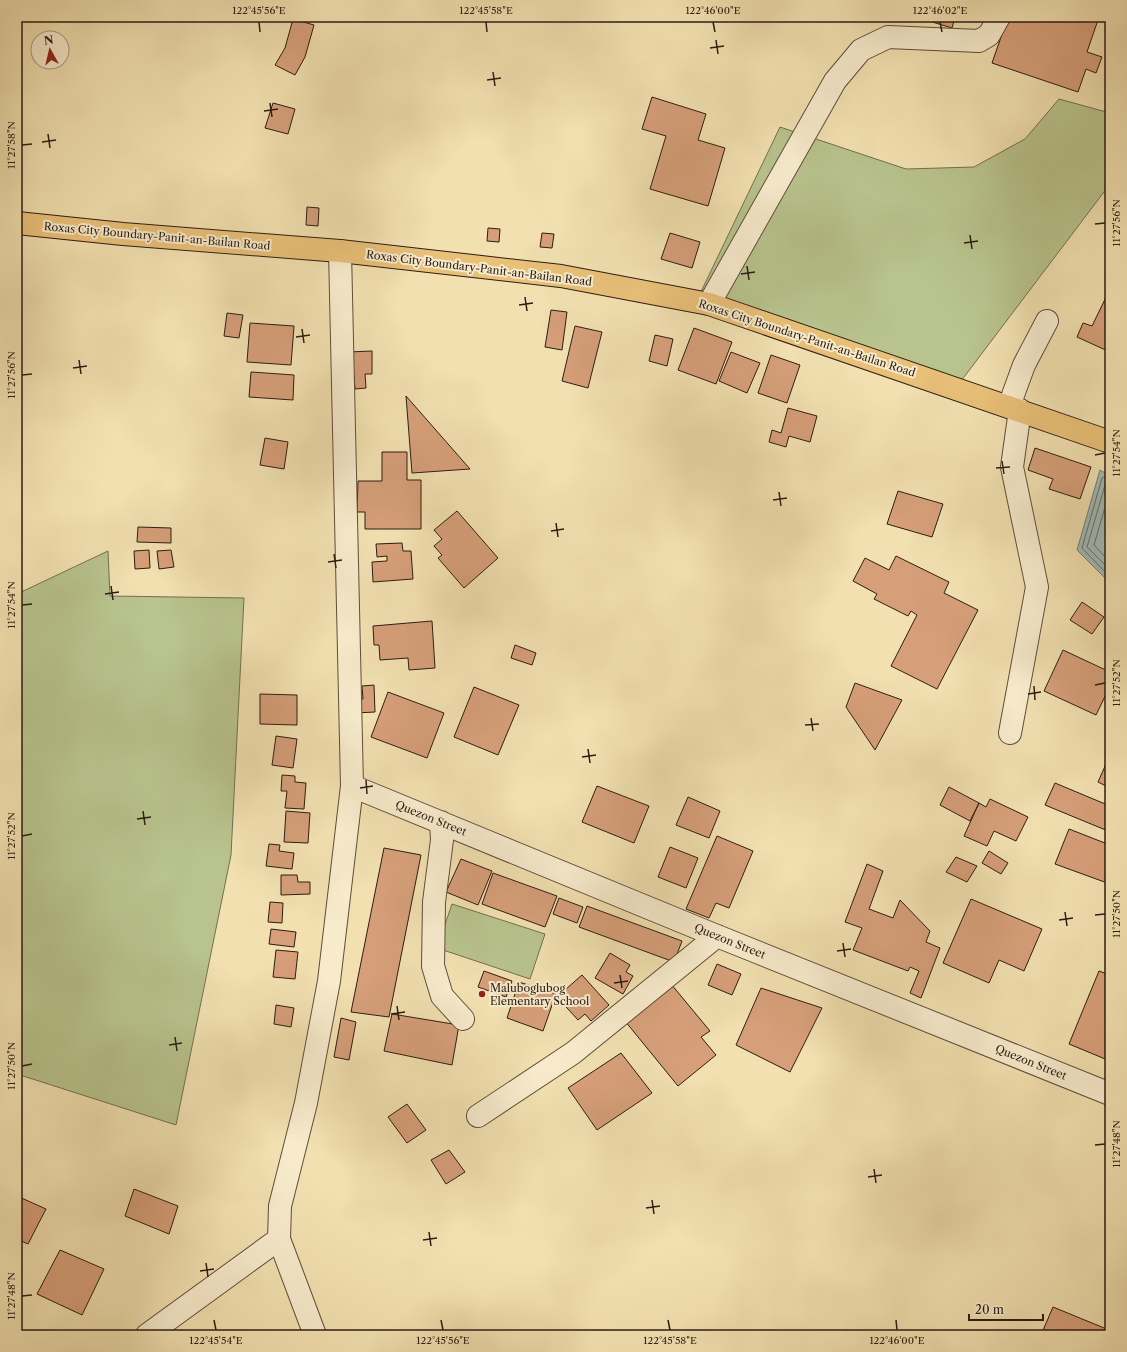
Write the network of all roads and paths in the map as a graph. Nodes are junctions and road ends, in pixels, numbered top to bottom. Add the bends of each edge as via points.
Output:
1 (999, 17) edge
2 (17, 223) edge
3 (340, 251) junction
4 (709, 304) junction
5 (1047, 321) dead end
6 (1014, 408) junction
7 (1110, 442) edge
8 (1010, 733) dead end
9 (352, 786) junction
10 (441, 822) junction
11 (718, 936) junction
12 (463, 1019) dead end
13 (1110, 1094) edge
14 (478, 1116) dead end
15 (279, 1239) junction
16 (147, 1335) edge
17 (315, 1335) edge

1 - 4 street via 989,35 979,41 888,37 861,50 835,81
2 - 3 main road, Roxas City Boundary-Panit-an-Bailan Road via 131,235
3 - 4 main road, Roxas City Boundary-Panit-an-Bailan Road via 561,276
3 - 9 street
4 - 6 main road, Roxas City Boundary-Panit-an-Bailan Road
5 - 6 street via 1024,366
6 - 7 main road, Roxas City Boundary-Panit-an-Bailan Road
6 - 8 street via 1012,467 1037,587
9 - 10 street, Quezon Street
9 - 15 street via 329,981 306,1103 280,1206
10 - 11 street, Quezon Street
10 - 12 street via 442,840 434,902 434,966 442,996
11 - 13 street, Quezon Street
11 - 14 street via 572,1053
15 - 16 street
15 - 17 street

